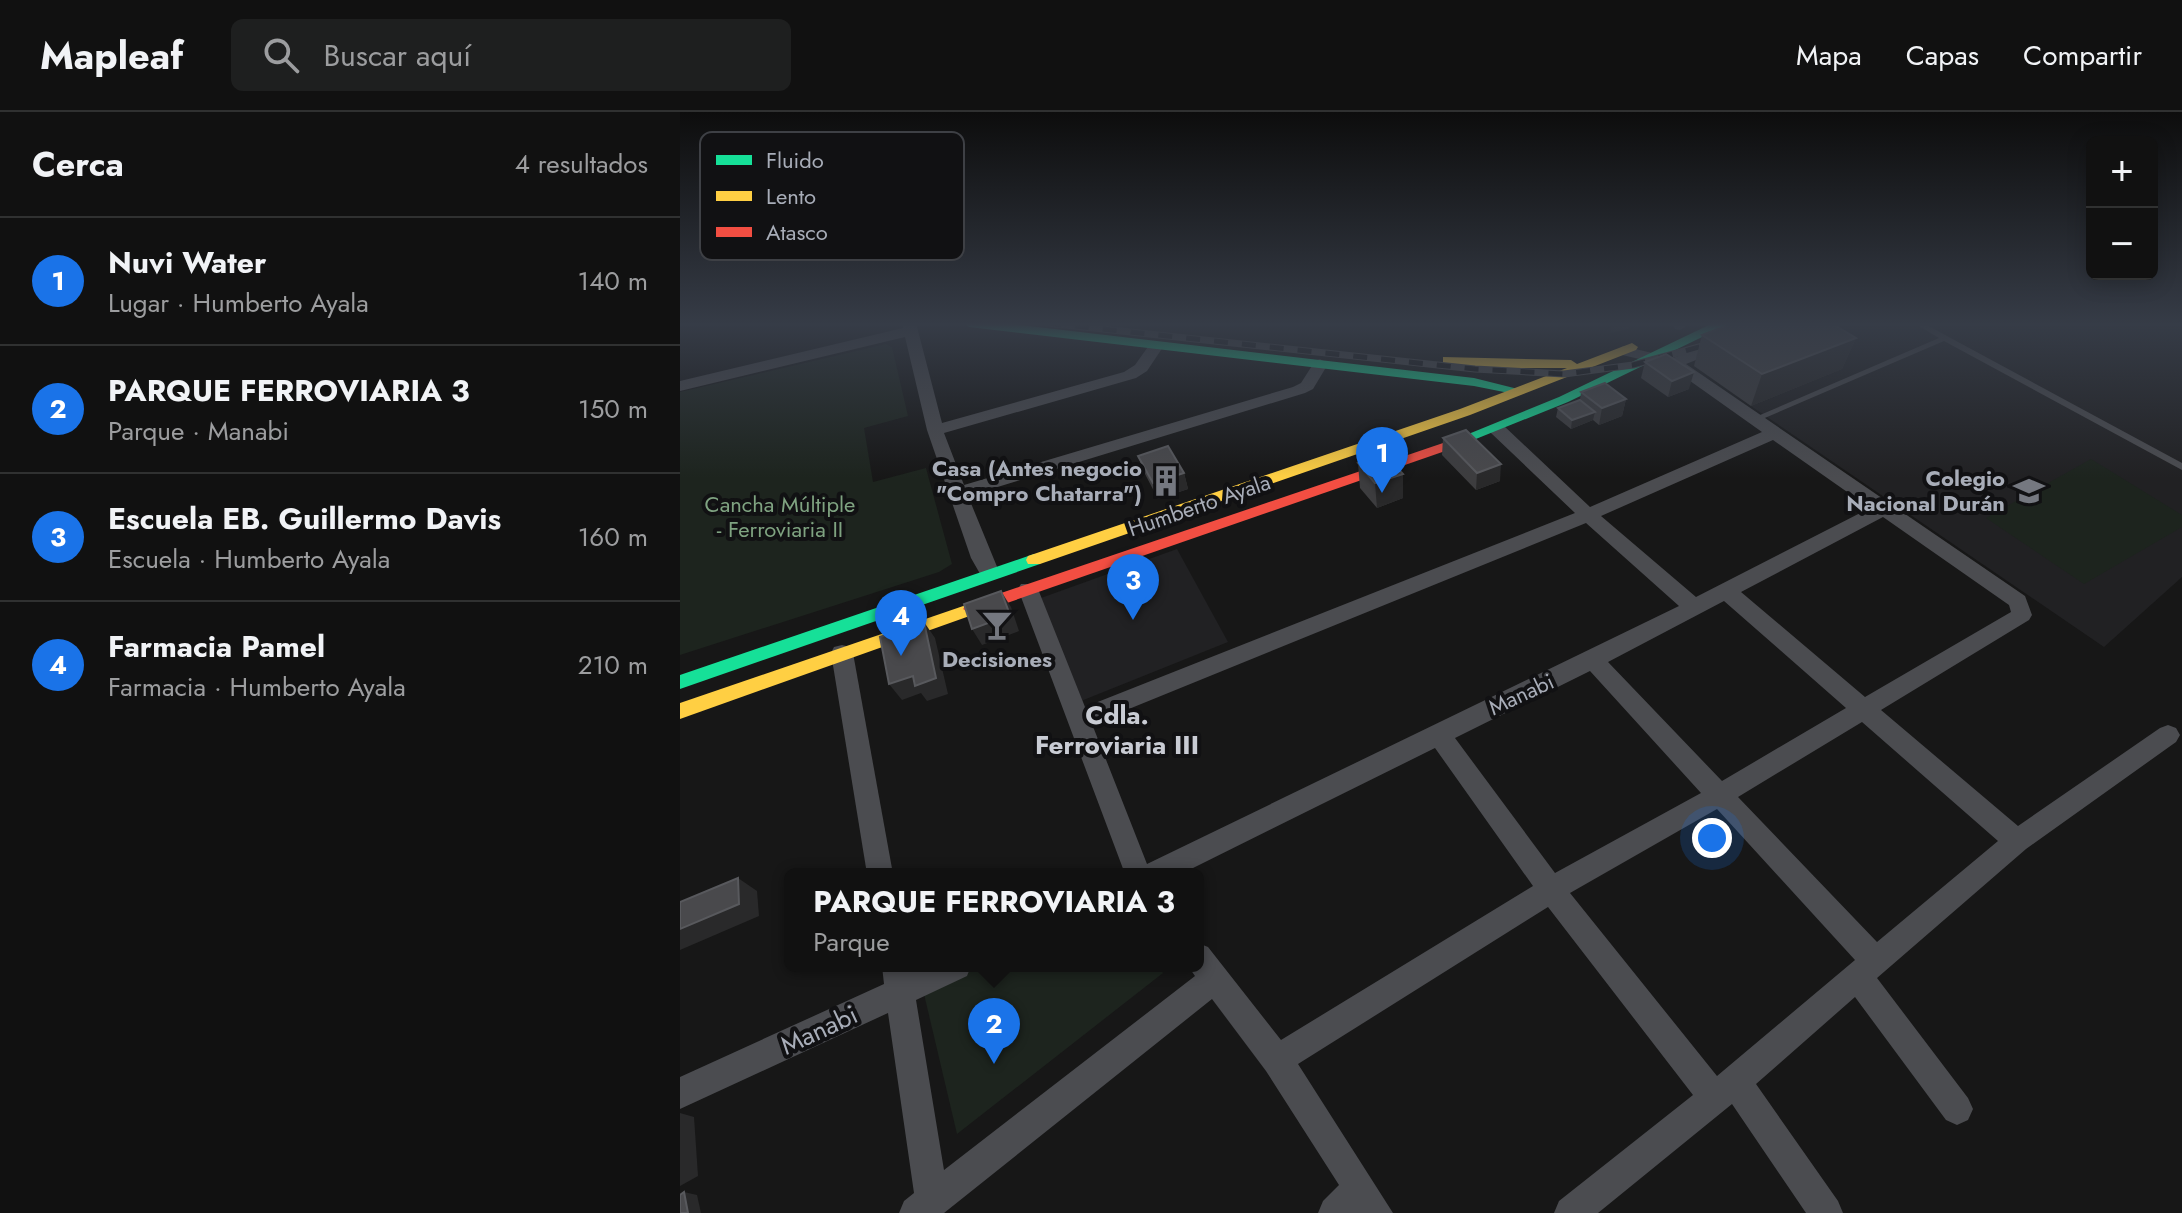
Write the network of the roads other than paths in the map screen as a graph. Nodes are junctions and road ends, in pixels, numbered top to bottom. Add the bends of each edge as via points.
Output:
1 (725, 374) edge
2 (922, 374) edge
3 (1131, 374) edge
4 (1314, 374) edge
5 (1397, 374) edge
6 (1563, 374) edge
7 (1616, 374) edge
8 (1691, 374) edge
9 (1860, 374) edge
10 (2012, 374) edge
11 (680, 386) edge
12 (1520, 391) junction
13 (1559, 402) junction
14 (1757, 418) junction
15 (1497, 429) junction
16 (935, 430) junction
17 (1776, 432) junction
18 (2182, 467) edge
19 (959, 493) junction
20 (1885, 508) junction
21 (1588, 515) junction
22 (990, 574) junction
23 (1028, 589) junction
24 (1726, 591) junction
25 (1695, 608) junction
26 (842, 653) junction
27 (1593, 660) junction
28 (680, 682) edge
29 (1865, 709) junction
30 (680, 711) edge
31 (1079, 719) junction
32 (1438, 733) junction
33 (2168, 735) dead end
34 (1718, 796) junction
35 (2017, 841) junction
36 (879, 868) edge
37 (1136, 868) edge
38 (1166, 868) edge
39 (1551, 890) junction
40 (1206, 968) edge
41 (1867, 969) junction
42 (930, 972) edge
43 (1201, 972) edge
44 (898, 979) edge
45 (1277, 1060) junction
46 (1725, 1090) junction
47 (680, 1093) edge
48 (1957, 1109) dead end
49 (1368, 1200) edge
50 (924, 1207) edge
51 (1591, 1207) edge
52 (1335, 1213) edge
53 (1826, 1213) edge

1 - 11 street
2 - 16 street
3 - 16 street
4 - 19 street via 1299,390
5 - 12 street
6 - 12 street, Humberto Ayala
7 - 13 street, Humberto Ayala
8 - 14 street
9 - 14 lane
10 - 18 lane
12 - 13 street
12 - 22 street, Humberto Ayala
13 - 15 street, Humberto Ayala
14 - 17 street
15 - 21 street
15 - 23 street, Humberto Ayala
16 - 19 street
17 - 20 street
17 - 21 street
19 - 22 street
20 - 24 street, Manabi
20 - 29 street via 2018,601 2022,615
21 - 25 street
21 - 31 street
22 - 28 street, Humberto Ayala
23 - 26 street, Humberto Ayala
23 - 31 street
24 - 25 street, Manabi
24 - 29 street
25 - 27 street, Manabi
26 - 30 street, Humberto Ayala
26 - 36 street
27 - 32 street, Manabi
27 - 34 street
29 - 34 street
29 - 35 street
31 - 37 street
32 - 38 street, Manabi
32 - 39 street
33 - 35 street
34 - 39 street
34 - 41 street
35 - 41 street
39 - 45 street
39 - 46 street
40 - 45 street
41 - 46 street
41 - 48 street
42 - 44 street, Manabi
43 - 50 street
44 - 47 street, Manabi
44 - 50 street
45 - 49 street
46 - 51 street
46 - 53 street
49 - 52 street

